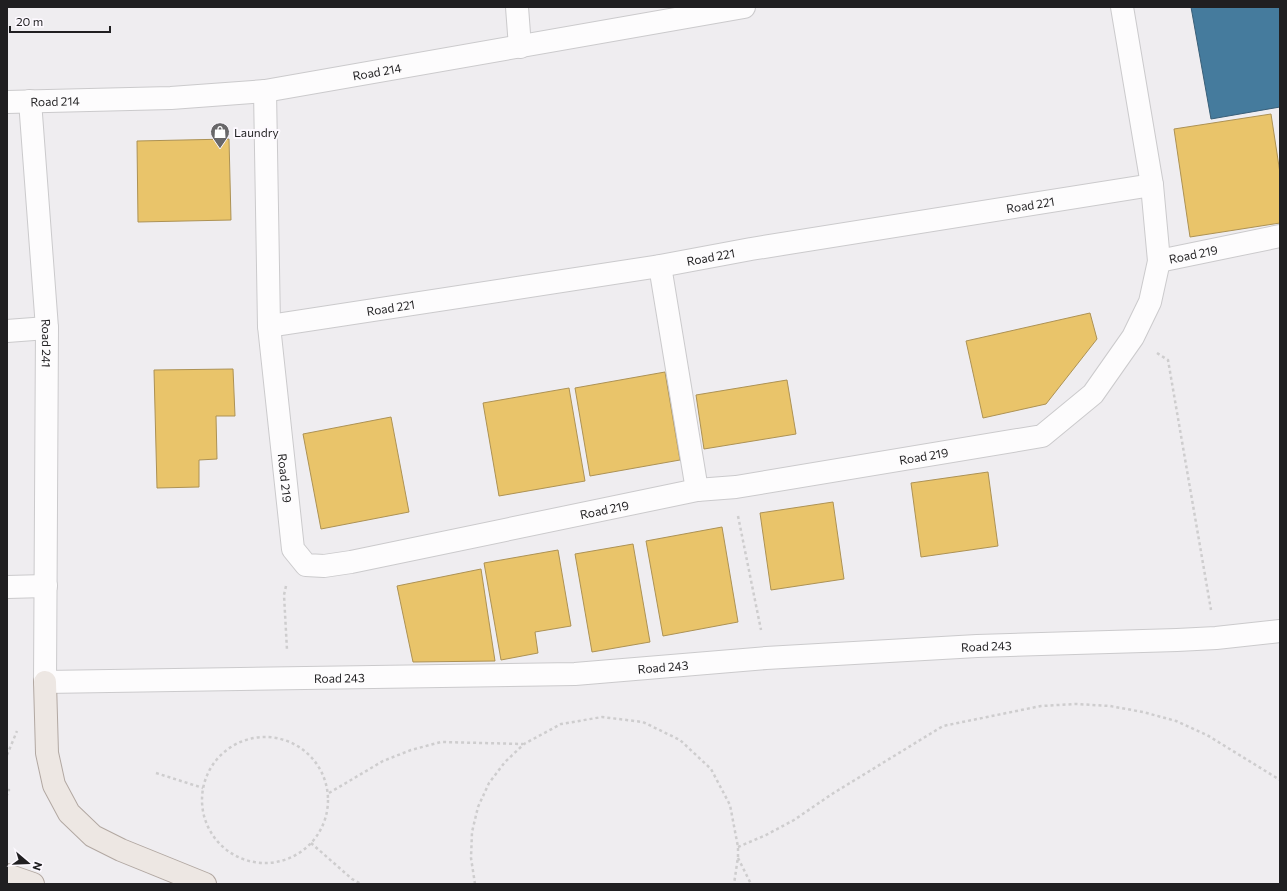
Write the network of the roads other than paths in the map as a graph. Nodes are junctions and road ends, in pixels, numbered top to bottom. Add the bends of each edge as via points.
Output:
1 (517, 7) edge
2 (744, 7) edge
3 (1122, 7) edge
4 (675, 13) edge
5 (520, 47) junction
6 (265, 90) junction
7 (30, 101) junction
8 (7, 102) edge
9 (1152, 185) junction
10 (1280, 236) edge
11 (1158, 261) junction
12 (660, 266) junction
13 (269, 326) junction
14 (47, 328) junction
15 (7, 331) edge
16 (697, 490) junction
17 (46, 586) junction
18 (7, 587) edge
19 (1280, 631) edge
20 (44, 682) junction
21 (7, 876) edge
22 (33, 884) edge
23 (205, 884) edge

1 - 5 street
2 - 4 street, Road 214
3 - 9 street
4 - 5 street, Road 214
5 - 6 street, Road 214
6 - 7 street, Road 214 via 171,98
6 - 13 street, Road 219
7 - 8 street, Road 214
7 - 14 street, Road 241
9 - 11 street
9 - 12 street, Road 221
10 - 11 street, Road 219
11 - 16 street, Road 219 via 1150,302 1133,336 1093,394 1042,436 736,487
12 - 13 street, Road 221
12 - 16 street
13 - 16 street, Road 219 via 293,549 306,565 324,566 351,562
14 - 15 street
14 - 17 street, Road 241
17 - 18 street
17 - 20 street, Road 241
19 - 20 street, Road 243 via 1216,638 977,646 766,658 575,674
20 - 23 main road via 47,754 54,785 69,813 92,836
21 - 22 main road

